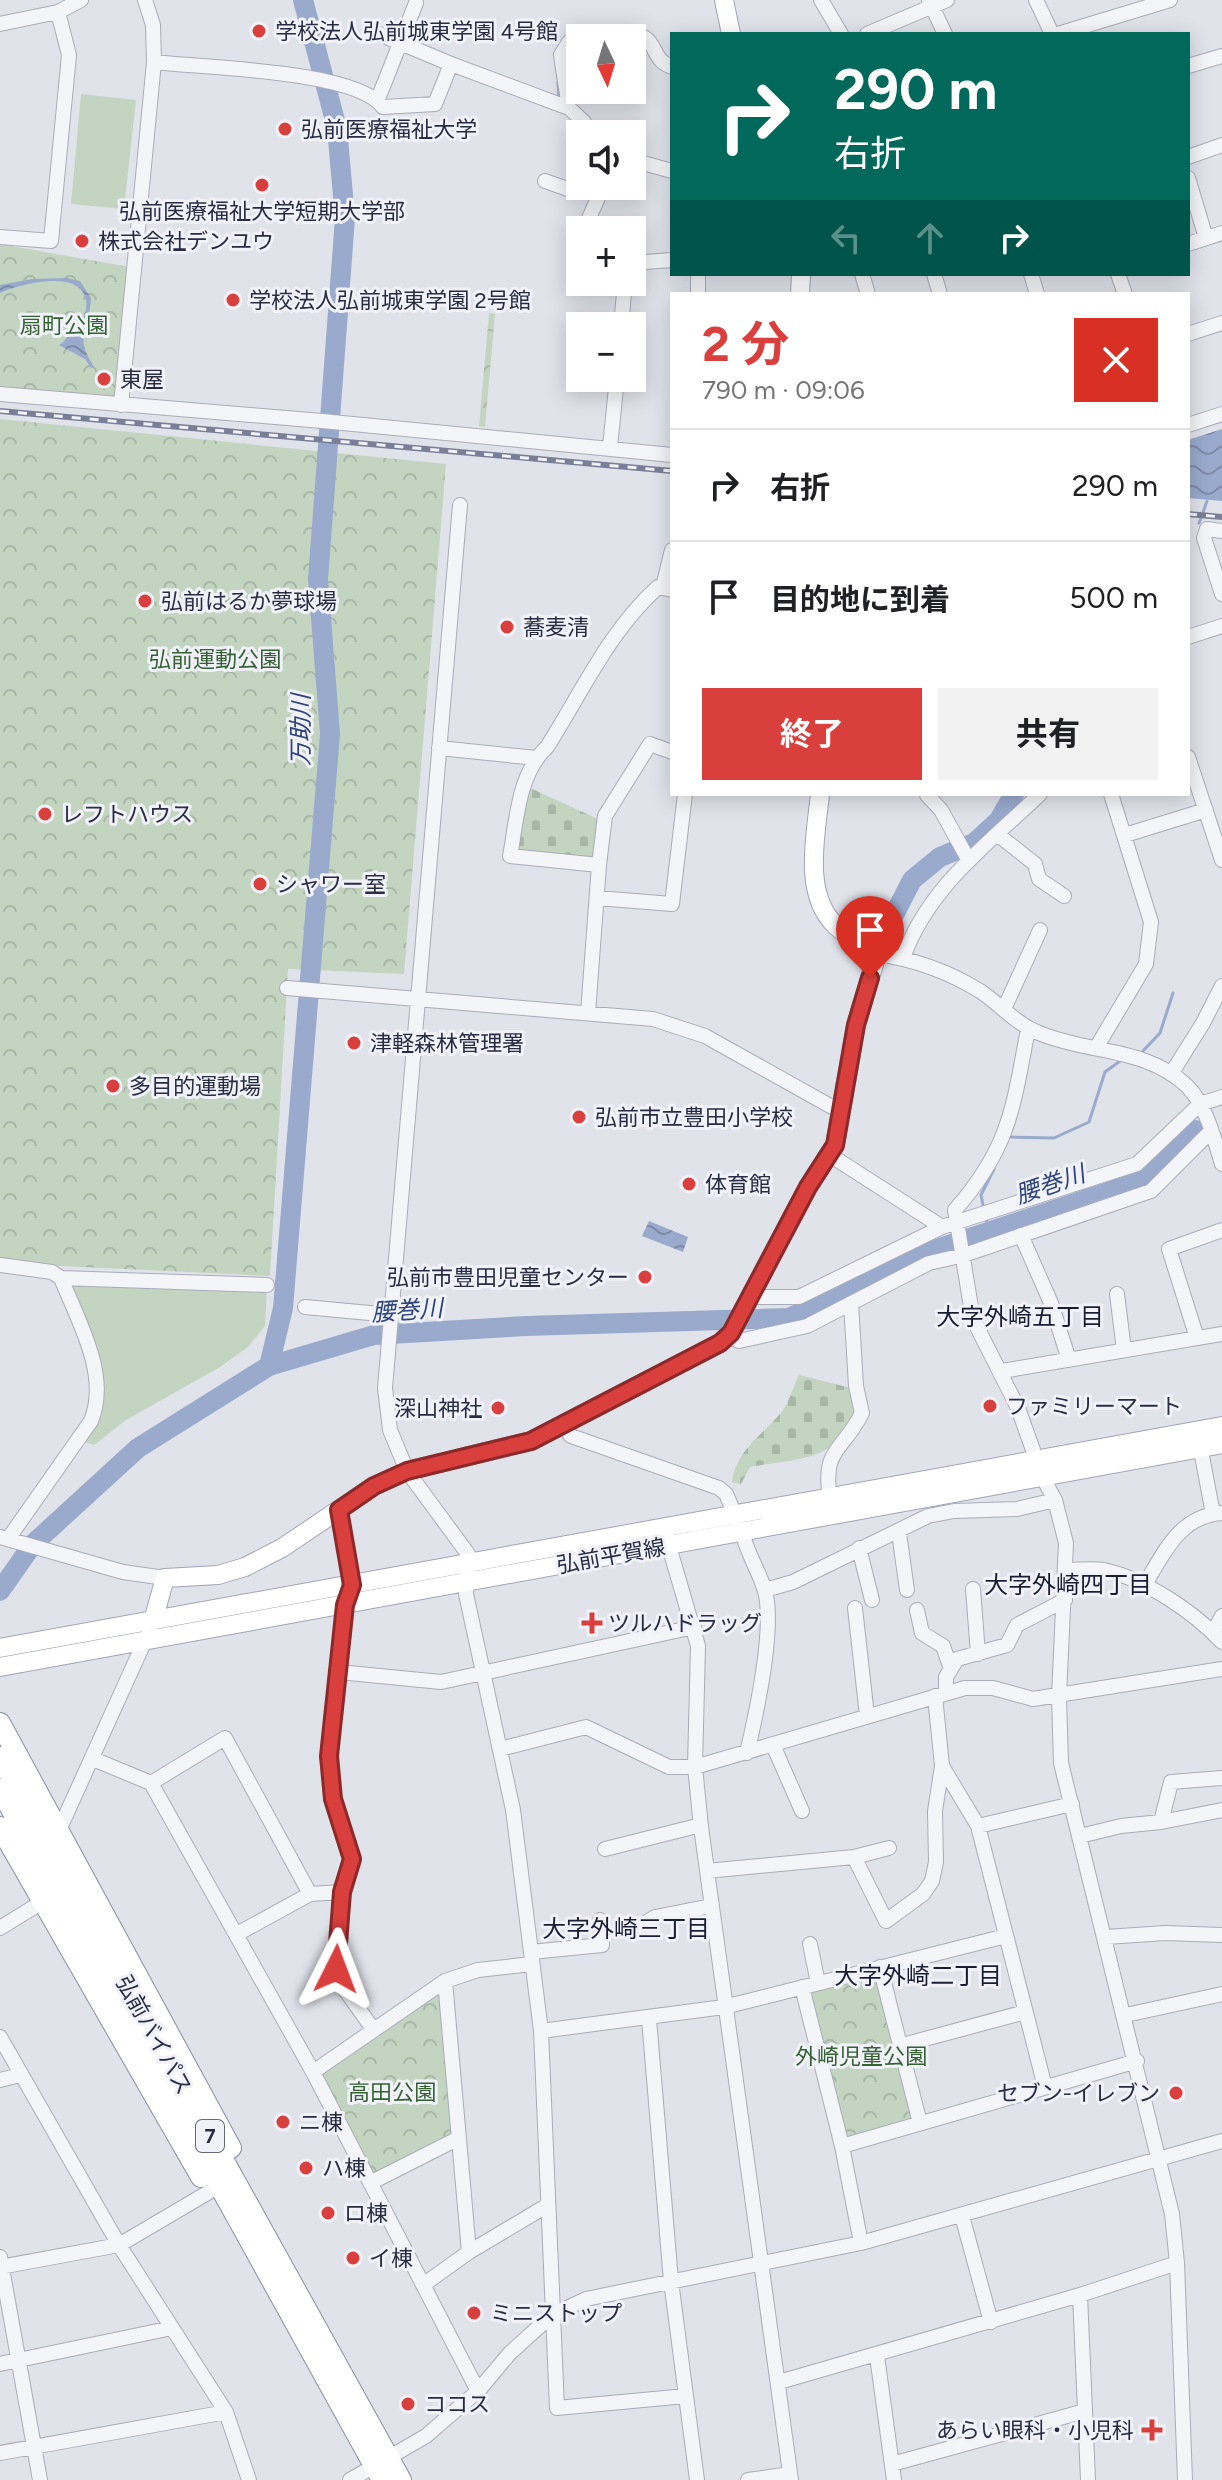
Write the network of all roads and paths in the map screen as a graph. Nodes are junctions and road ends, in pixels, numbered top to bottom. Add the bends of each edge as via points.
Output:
1 (81, 0) edge
2 (145, 0) edge
3 (724, 0) edge
4 (821, 0) edge
5 (947, 0) edge
6 (1036, 0) edge
7 (1170, 0) edge
8 (416, 3) dead end
9 (930, 3) edge
10 (58, 12) junction
11 (0, 24) edge
12 (731, 32) edge
13 (840, 32) edge
14 (871, 32) edge
15 (944, 32) edge
16 (1051, 32) edge
17 (1065, 32) edge
18 (379, 34) dead end
19 (646, 38) edge
20 (400, 43) junction
21 (566, 47) edge
22 (1222, 56) edge
23 (154, 62) junction
24 (451, 64) junction
25 (1190, 65) edge
26 (670, 66) edge
27 (566, 88) edge
28 (378, 99) junction
29 (568, 104) edge
30 (569, 108) junction
31 (582, 120) edge
32 (1222, 145) edge
33 (1190, 156) edge
34 (646, 164) edge
35 (670, 170) edge
36 (545, 181) dead end
37 (1190, 185) edge
38 (566, 188) edge
39 (1222, 233) edge
40 (0, 237) edge
41 (1206, 238) junction
42 (1190, 243) edge
43 (670, 260) edge
44 (646, 262) edge
45 (1222, 323) edge
46 (1190, 333) edge
47 (616, 392) edge
48 (0, 394) edge
49 (121, 405) junction
50 (1222, 414) edge
51 (1190, 424) edge
52 (610, 447) junction
53 (670, 455) edge
54 (460, 505) dead end
55 (1222, 531) edge
56 (670, 566) edge
57 (667, 589) edge
58 (1222, 594) edge
59 (1222, 626) edge
60 (1190, 636) edge
61 (439, 748) junction
62 (670, 751) edge
63 (536, 758) junction
64 (1190, 763) edge
65 (685, 796) edge
66 (820, 796) edge
67 (928, 796) edge
68 (1038, 796) edge
69 (1112, 796) edge
70 (1206, 810) junction
71 (997, 834) junction
72 (1125, 835) junction
73 (965, 853) junction
74 (1222, 860) edge
75 (599, 865) junction
76 (1064, 896) dead end
77 (597, 898) junction
78 (1040, 930) dead end
79 (877, 954) junction
80 (903, 958) junction
81 (1222, 986) edge
82 (292, 988) dead end
83 (418, 999) junction
84 (1004, 1009) junction
85 (588, 1013) junction
86 (1028, 1029) junction
87 (1096, 1048) junction
88 (1171, 1074) junction
89 (1222, 1097) edge
90 (1200, 1104) junction
91 (841, 1112) junction
92 (1211, 1131) junction
93 (830, 1155) junction
94 (1222, 1164) edge
95 (958, 1225) junction
96 (942, 1227) junction
97 (1222, 1230) edge
98 (1021, 1235) junction
99 (963, 1251) junction
100 (0, 1265) edge
101 (61, 1278) junction
102 (267, 1285) dead end
103 (1117, 1294) dead end
104 (748, 1303) junction
105 (851, 1303) junction
106 (305, 1307) dead end
107 (391, 1318) junction
108 (730, 1334) junction
109 (1222, 1334) edge
110 (1197, 1338) junction
111 (1124, 1350) junction
112 (1069, 1360) junction
113 (1002, 1371) junction
114 (563, 1425) junction
115 (1222, 1426) edge
116 (1199, 1439) junction
117 (1222, 1444) edge
118 (1040, 1469) junction
119 (407, 1471) junction
120 (830, 1499) junction
121 (1055, 1500) junction
122 (339, 1510) junction
123 (1218, 1514) edge
124 (739, 1524) junction
125 (899, 1533) junction
126 (666, 1538) junction
127 (8, 1540) edge
128 (859, 1548) junction
129 (1066, 1570) junction
130 (470, 1573) junction
131 (165, 1578) junction
132 (352, 1585) junction
133 (1144, 1586) junction
134 (973, 1589) dead end
135 (765, 1590) junction
136 (907, 1590) dead end
137 (872, 1600) dead end
138 (1065, 1600) junction
139 (345, 1605) junction
140 (855, 1608) dead end
141 (917, 1610) dead end
142 (1222, 1616) edge
143 (153, 1621) junction
144 (694, 1627) junction
145 (1218, 1638) edge
146 (144, 1641) junction
147 (0, 1648) edge
148 (978, 1654) junction
149 (950, 1666) junction
150 (0, 1667) edge
151 (1222, 1669) edge
152 (339, 1672) junction
153 (483, 1673) junction
154 (940, 1694) junction
155 (1059, 1696) junction
156 (867, 1716) junction
157 (0, 1723) edge
158 (773, 1745) junction
159 (500, 1749) junction
160 (747, 1753) junction
161 (0, 1757) edge
162 (93, 1759) junction
163 (942, 1766) junction
164 (695, 1767) junction
165 (1222, 1778) edge
166 (151, 1783) junction
167 (0, 1789) edge
168 (1072, 1804) junction
169 (1222, 1810) edge
170 (802, 1811) dead end
171 (16, 1820) edge
172 (1161, 1822) junction
173 (701, 1825) junction
174 (978, 1826) junction
175 (60, 1828) junction
176 (1080, 1836) junction
177 (889, 1848) dead end
178 (605, 1849) dead end
179 (854, 1857) junction
180 (707, 1871) junction
181 (342, 1892) junction
182 (310, 1894) junction
183 (42, 1902) junction
184 (711, 1906) junction
185 (600, 1920) dead end
186 (0, 1928) edge
187 (630, 1932) dead end
188 (237, 1934) junction
189 (1222, 1935) edge
190 (1006, 1936) junction
191 (1106, 1937) junction
192 (810, 1944) dead end
193 (531, 1958) junction
194 (880, 1967) junction
195 (445, 1981) junction
196 (818, 1983) junction
197 (802, 1987) junction
198 (1222, 1994) edge
199 (724, 2007) junction
200 (1025, 2012) junction
201 (1126, 2015) junction
202 (649, 2019) junction
203 (373, 2029) junction
204 (541, 2031) junction
205 (0, 2037) edge
206 (899, 2046) junction
207 (1137, 2061) junction
208 (313, 2072) junction
209 (20, 2075) junction
210 (0, 2080) edge
211 (1045, 2087) junction
212 (920, 2123) junction
213 (459, 2138) junction
214 (1222, 2141) edge
215 (842, 2146) junction
216 (1160, 2159) junction
217 (370, 2183) junction
218 (209, 2192) junction
219 (548, 2205) junction
220 (962, 2216) junction
221 (861, 2243) junction
222 (119, 2245) junction
223 (469, 2252) junction
224 (1, 2263) edge
225 (1177, 2263) junction
226 (763, 2265) junction
227 (671, 2281) junction
228 (423, 2285) junction
229 (1080, 2295) junction
230 (310, 2314) junction
231 (552, 2315) junction
232 (991, 2322) junction
233 (172, 2328) junction
234 (306, 2338) junction
235 (877, 2356) junction
236 (17, 2360) junction
237 (0, 2364) edge
238 (779, 2382) junction
239 (478, 2391) junction
240 (686, 2396) junction
241 (1085, 2411) junction
242 (226, 2412) junction
243 (33, 2447) junction
244 (0, 2453) edge
245 (892, 2464) junction
246 (382, 2469) edge
247 (791, 2477) edge
248 (40, 2480) edge
249 (249, 2480) edge
250 (350, 2480) edge
251 (401, 2480) edge
252 (697, 2480) edge
253 (748, 2480) edge
254 (894, 2480) edge
255 (1088, 2480) edge
256 (1185, 2480) edge

1 - 10 street
2 - 23 street via 153,25
3 - 12 main road
4 - 13 street
5 - 9 street
6 - 16 street
7 - 17 street
8 - 20 street
9 - 14 street
9 - 15 street
10 - 11 street
10 - 40 street via 69,55 51,241
18 - 20 street
19 - 26 street via 659,61
20 - 24 street
20 - 28 street
21 - 27 street via 561,55
22 - 25 street
23 - 28 street via 317,79
23 - 49 street
24 - 28 street via 435,104 383,107
24 - 30 street
29 - 30 street
30 - 31 street
32 - 33 street
34 - 35 street
36 - 38 street
37 - 41 street
39 - 41 street
41 - 42 street
43 - 44 street
45 - 46 street
47 - 52 street
48 - 49 street
49 - 52 street
50 - 51 street
52 - 53 street
54 - 61 street
55 - 58 street via 1207,529 1204,538
56 - 57 street
57 - 63 street via 658,587 635,608
59 - 60 street
61 - 63 street
61 - 83 street
62 - 75 street via 650,744 605,816
63 - 75 street via 522,794 510,856
64 - 70 street
65 - 77 street via 672,904
66 - 79 main road via 818,899 836,926
67 - 73 street
68 - 71 street
69 - 72 street
70 - 72 street
70 - 74 street
71 - 73 street
71 - 76 street via 1035,864 1039,879
72 - 87 street via 1151,922 1146,964
73 - 80 street
75 - 77 street
77 - 85 street
78 - 84 street
79 - 80 street
79 - 91 main road via 856,1025
80 - 84 street via 960,980
81 - 88 street
82 - 83 street
83 - 85 street
83 - 107 street
84 - 86 street
85 - 91 street via 687,1028
86 - 87 street
86 - 95 street via 1011,1115 996,1157 955,1210
87 - 88 street via 1142,1058
88 - 90 street
89 - 90 street
90 - 92 street
90 - 95 street via 1137,1164
91 - 93 main road
92 - 94 street
92 - 98 street via 1151,1191
93 - 96 street
93 - 104 main road
95 - 96 street
95 - 99 street
96 - 104 street via 799,1297
97 - 110 street via 1169,1249
98 - 99 street
98 - 112 street
99 - 105 street
99 - 113 street via 973,1319
100 - 101 street
101 - 102 street
101 - 127 street via 87,1342 98,1404
103 - 111 street
104 - 108 main road
105 - 108 street via 785,1332 739,1341
105 - 120 street via 862,1413 831,1455
106 - 107 street
107 - 119 street via 385,1388 389,1419
108 - 114 main road
109 - 110 street
110 - 111 street
111 - 112 street
112 - 113 street
113 - 118 street
114 - 119 main road via 503,1450
114 - 124 street via 571,1436 719,1488
115 - 116 main road, 弘前平賀線
116 - 117 main road, 弘前平賀線
116 - 118 main road, 弘前平賀線
116 - 123 street
118 - 120 main road, 弘前平賀線
118 - 121 street
118 - 124 main road, 弘前平賀線
119 - 122 main road
119 - 130 street via 466,1548
120 - 124 main road, 弘前平賀線
121 - 125 street via 1017,1509 941,1513
121 - 129 street via 1066,1543
122 - 131 main road via 245,1567 218,1575
122 - 132 street
123 - 133 street via 1199,1516 1184,1526
124 - 126 main road, 弘前平賀線
124 - 135 street via 749,1561
125 - 128 street
125 - 136 street
126 - 130 main road, 弘前平賀線
126 - 144 street
127 - 131 street via 123,1572
128 - 135 street via 793,1582
128 - 137 street
129 - 133 street via 1102,1569
129 - 138 street
130 - 132 main road, 弘前平賀線
130 - 139 main road, 弘前平賀線
130 - 153 street via 466,1594
131 - 143 main road
132 - 139 street
132 - 143 main road, 弘前平賀線
133 - 145 street
134 - 148 street
135 - 160 street via 762,1693
138 - 148 street via 1017,1625 1007,1645
138 - 155 street
139 - 146 main road, 弘前平賀線
139 - 152 street
140 - 156 street
141 - 149 street via 922,1633 943,1646
142 - 145 street
143 - 146 street
143 - 147 main road, 弘前平賀線
144 - 153 street
144 - 164 street via 699,1666
146 - 150 main road, 弘前平賀線
146 - 162 street
148 - 149 street
149 - 154 street
151 - 155 street
152 - 153 street via 441,1682
152 - 181 street via 329,1756 333,1799 352,1859
153 - 159 street
154 - 155 street via 993,1688 1033,1699
154 - 156 street
154 - 163 street
155 - 168 street via 1061,1763
156 - 158 street
157 - 175 highway, 7
158 - 160 street
158 - 170 street
159 - 164 street via 586,1727 669,1767
159 - 193 street
160 - 164 street
161 - 171 highway, 弘前バイパス / 7
162 - 166 street
162 - 175 street
163 - 174 street
163 - 179 street via 935,1811 936,1862 923,1894 886,1921
164 - 173 street
165 - 172 street via 1171,1782
166 - 182 street via 225,1738
166 - 188 street
167 - 171 highway, 弘前バイパス / 7
168 - 174 street
168 - 176 street
169 - 172 street
171 - 183 highway, 7
171 - 230 highway, 弘前バイパス / 7
171 - 234 highway, 弘前バイパス / 7
172 - 176 street
173 - 178 street
173 - 180 street
174 - 190 street
175 - 230 highway, 7 via 219,2123
176 - 191 street
177 - 179 street
179 - 180 street
180 - 184 street
181 - 182 street
181 - 203 street via 336,1969
182 - 188 street
183 - 186 street
183 - 218 highway, 7
184 - 187 street via 655,1917
184 - 199 street
185 - 193 street via 602,1945
188 - 208 street
189 - 191 street
190 - 194 street
190 - 200 street
191 - 201 street
192 - 196 street
193 - 195 street
193 - 204 street
194 - 196 street
194 - 206 street
195 - 203 street
195 - 213 street
196 - 197 street
197 - 199 street
197 - 215 street
198 - 201 street
199 - 202 street
199 - 226 street
200 - 206 street
200 - 211 street
201 - 207 street
202 - 204 street
202 - 227 street
203 - 208 street
204 - 219 street
205 - 209 street
206 - 212 street
207 - 211 street
207 - 216 street
208 - 217 street
209 - 210 street
209 - 222 street
211 - 212 street
212 - 215 street
213 - 217 street
213 - 223 street
214 - 216 street
215 - 221 street
216 - 220 street
216 - 225 street
217 - 228 street
218 - 222 street
218 - 234 highway, 7
219 - 223 street
219 - 231 street
220 - 221 street
220 - 232 street
221 - 226 street
222 - 224 street
222 - 233 street
223 - 228 street
224 - 236 street
225 - 229 street
225 - 256 street
226 - 227 street
226 - 238 street
227 - 231 street via 586,2299
227 - 240 street
228 - 239 street
229 - 232 street
229 - 241 street
230 - 246 highway, 弘前バイパス / 7
231 - 239 street
231 - 240 street via 557,2408
232 - 235 street
233 - 236 street
233 - 242 street
234 - 246 highway, 弘前バイパス / 7
235 - 238 street
235 - 245 street
236 - 237 street
236 - 243 street
238 - 247 street
239 - 246 street
240 - 252 street
241 - 245 street
241 - 255 street
242 - 243 street
242 - 249 street
243 - 244 street
243 - 248 street
245 - 254 street
246 - 250 street
246 - 251 highway, 弘前バイパス / 7
247 - 253 street

